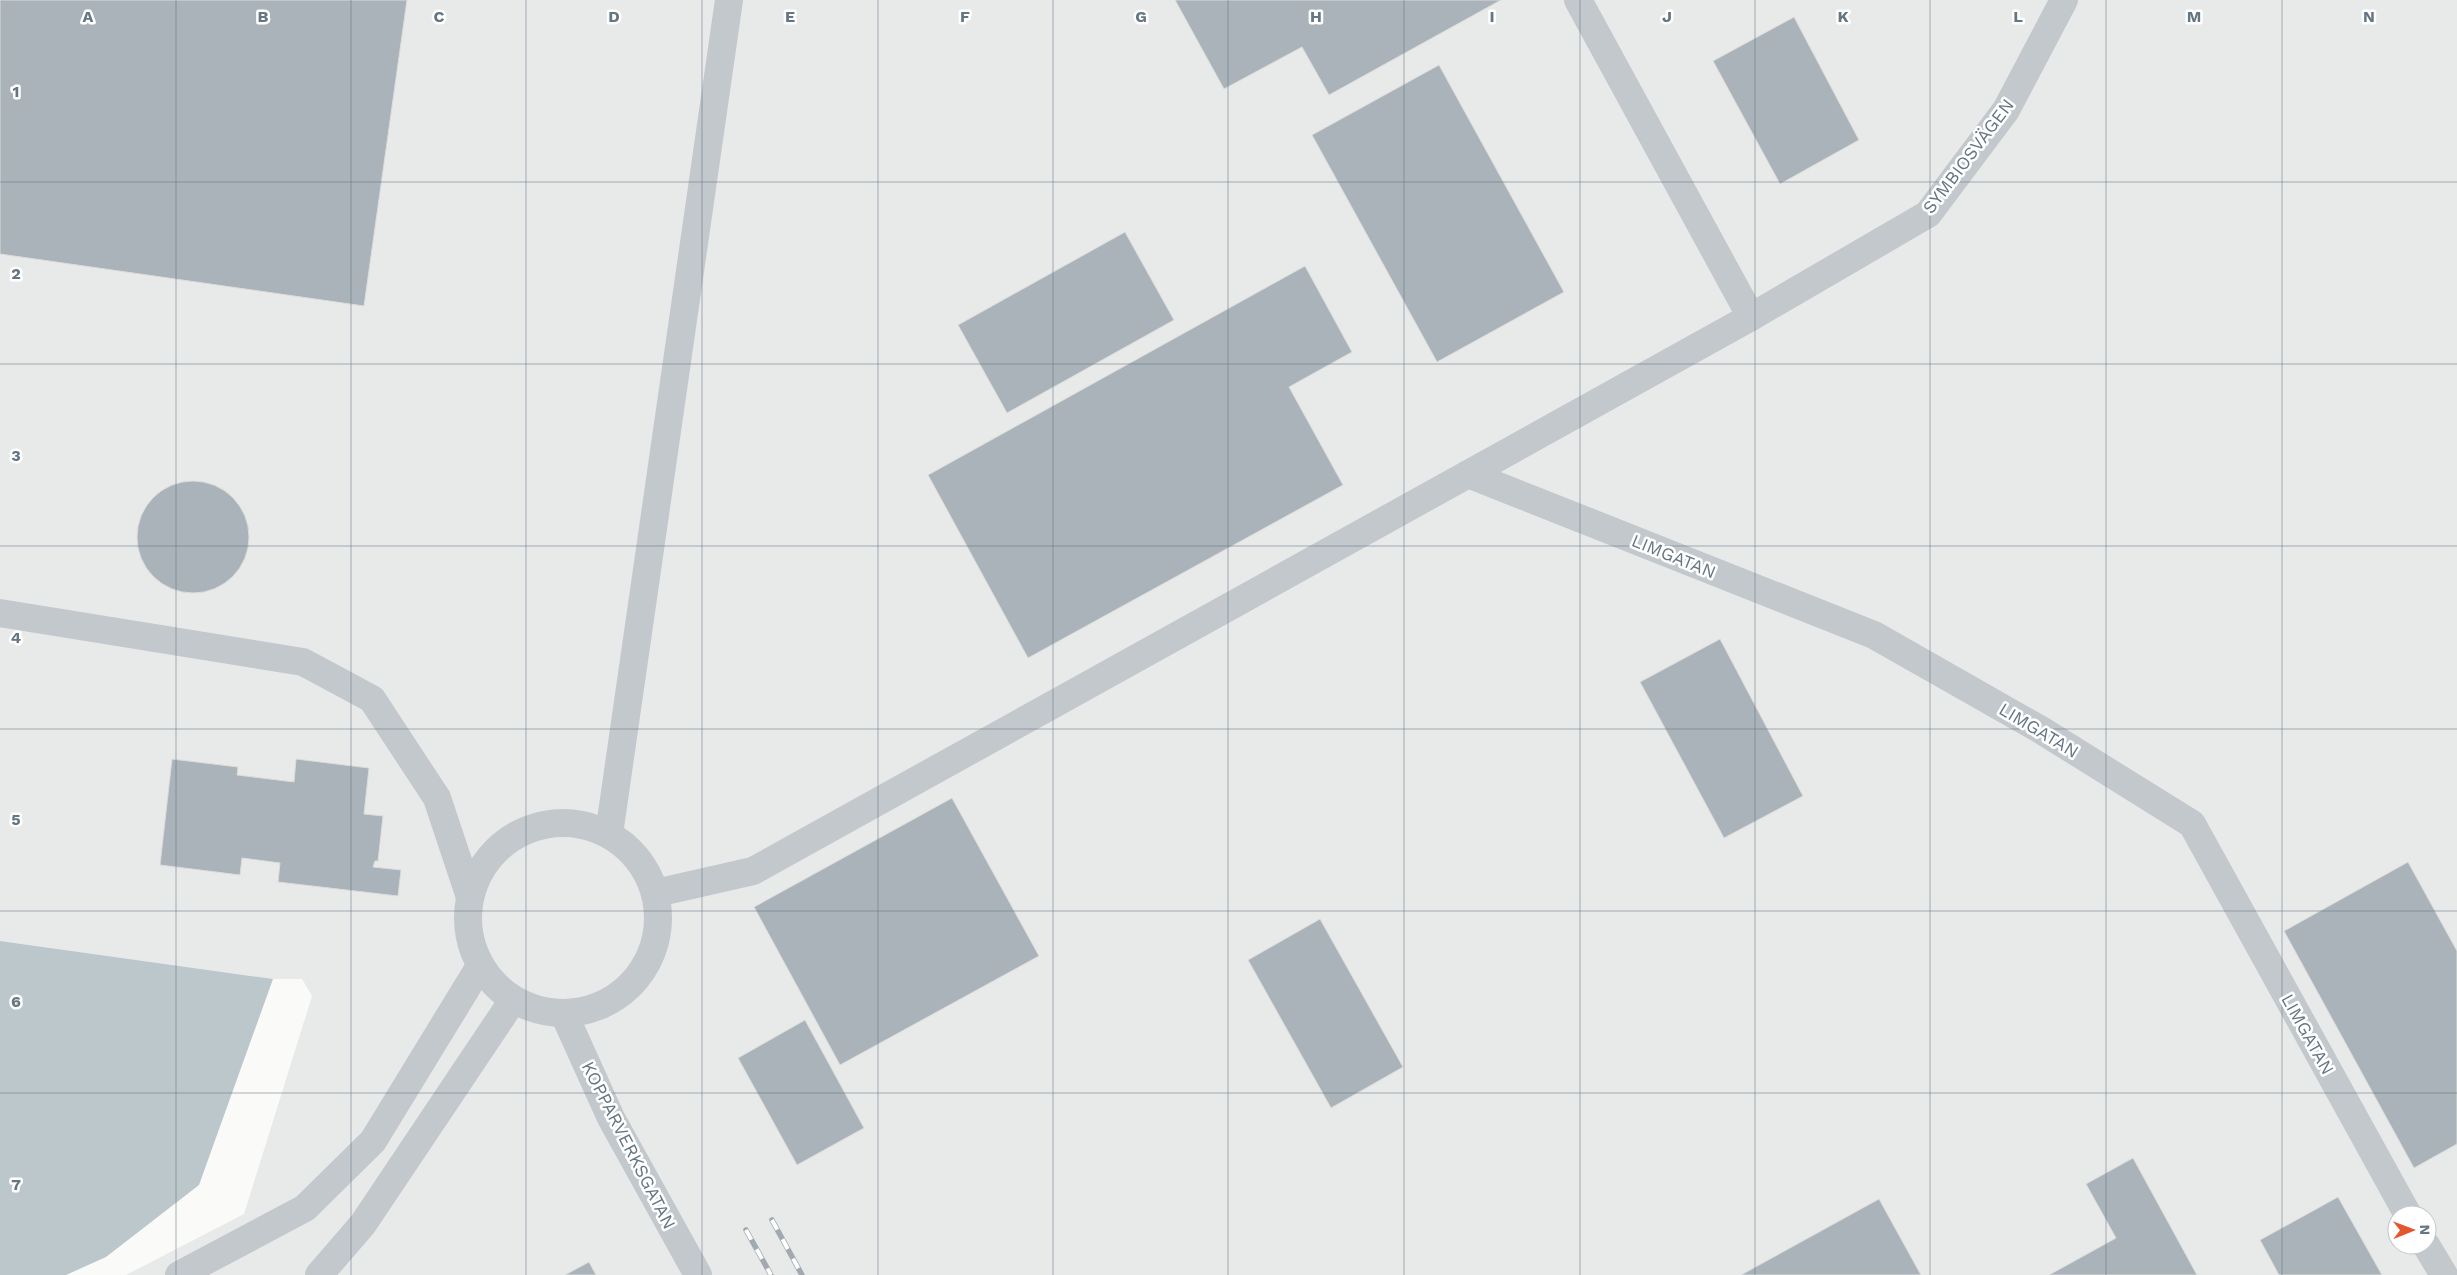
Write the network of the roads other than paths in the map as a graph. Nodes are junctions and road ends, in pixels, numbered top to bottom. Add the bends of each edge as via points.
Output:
1 (729, 0) edge
2 (1578, 0) edge
3 (2064, 0) edge
4 (1751, 317) junction
5 (1468, 474) junction
6 (0, 613) edge
7 (609, 834) junction
8 (656, 893) junction
9 (470, 897) junction
10 (480, 966) junction
11 (513, 1000) junction
12 (564, 1014) junction
13 (2402, 1205) edge
14 (2432, 1255) edge
15 (179, 1275) edge
16 (319, 1275) edge
17 (698, 1275) edge
18 (2444, 1275) edge

1 - 7 lane
2 - 4 lane
3 - 4 lane, SYMBIOSVÄGEN via 2006,110 1928,214
4 - 5 lane, SYMBIOSVÄGEN
5 - 8 lane, SYMBIOSVÄGEN via 753,871
5 - 13 lane, LIMGATAN via 1874,635 2041,730 2192,824
6 - 9 lane via 303,662 372,699 437,798
7 - 8 lane via 639,859
7 - 9 lane via 576,822 541,824 508,839 484,864
8 - 12 lane via 659,922 654,951 640,976 618,996 593,1009
9 - 10 lane via 468,933
10 - 11 lane via 494,985
10 - 15 lane via 373,1141 304,1208
11 - 12 lane via 538,1011
11 - 16 lane via 363,1224
12 - 17 lane, KOPPARVERKSGATAN via 611,1118
14 - 18 lane

